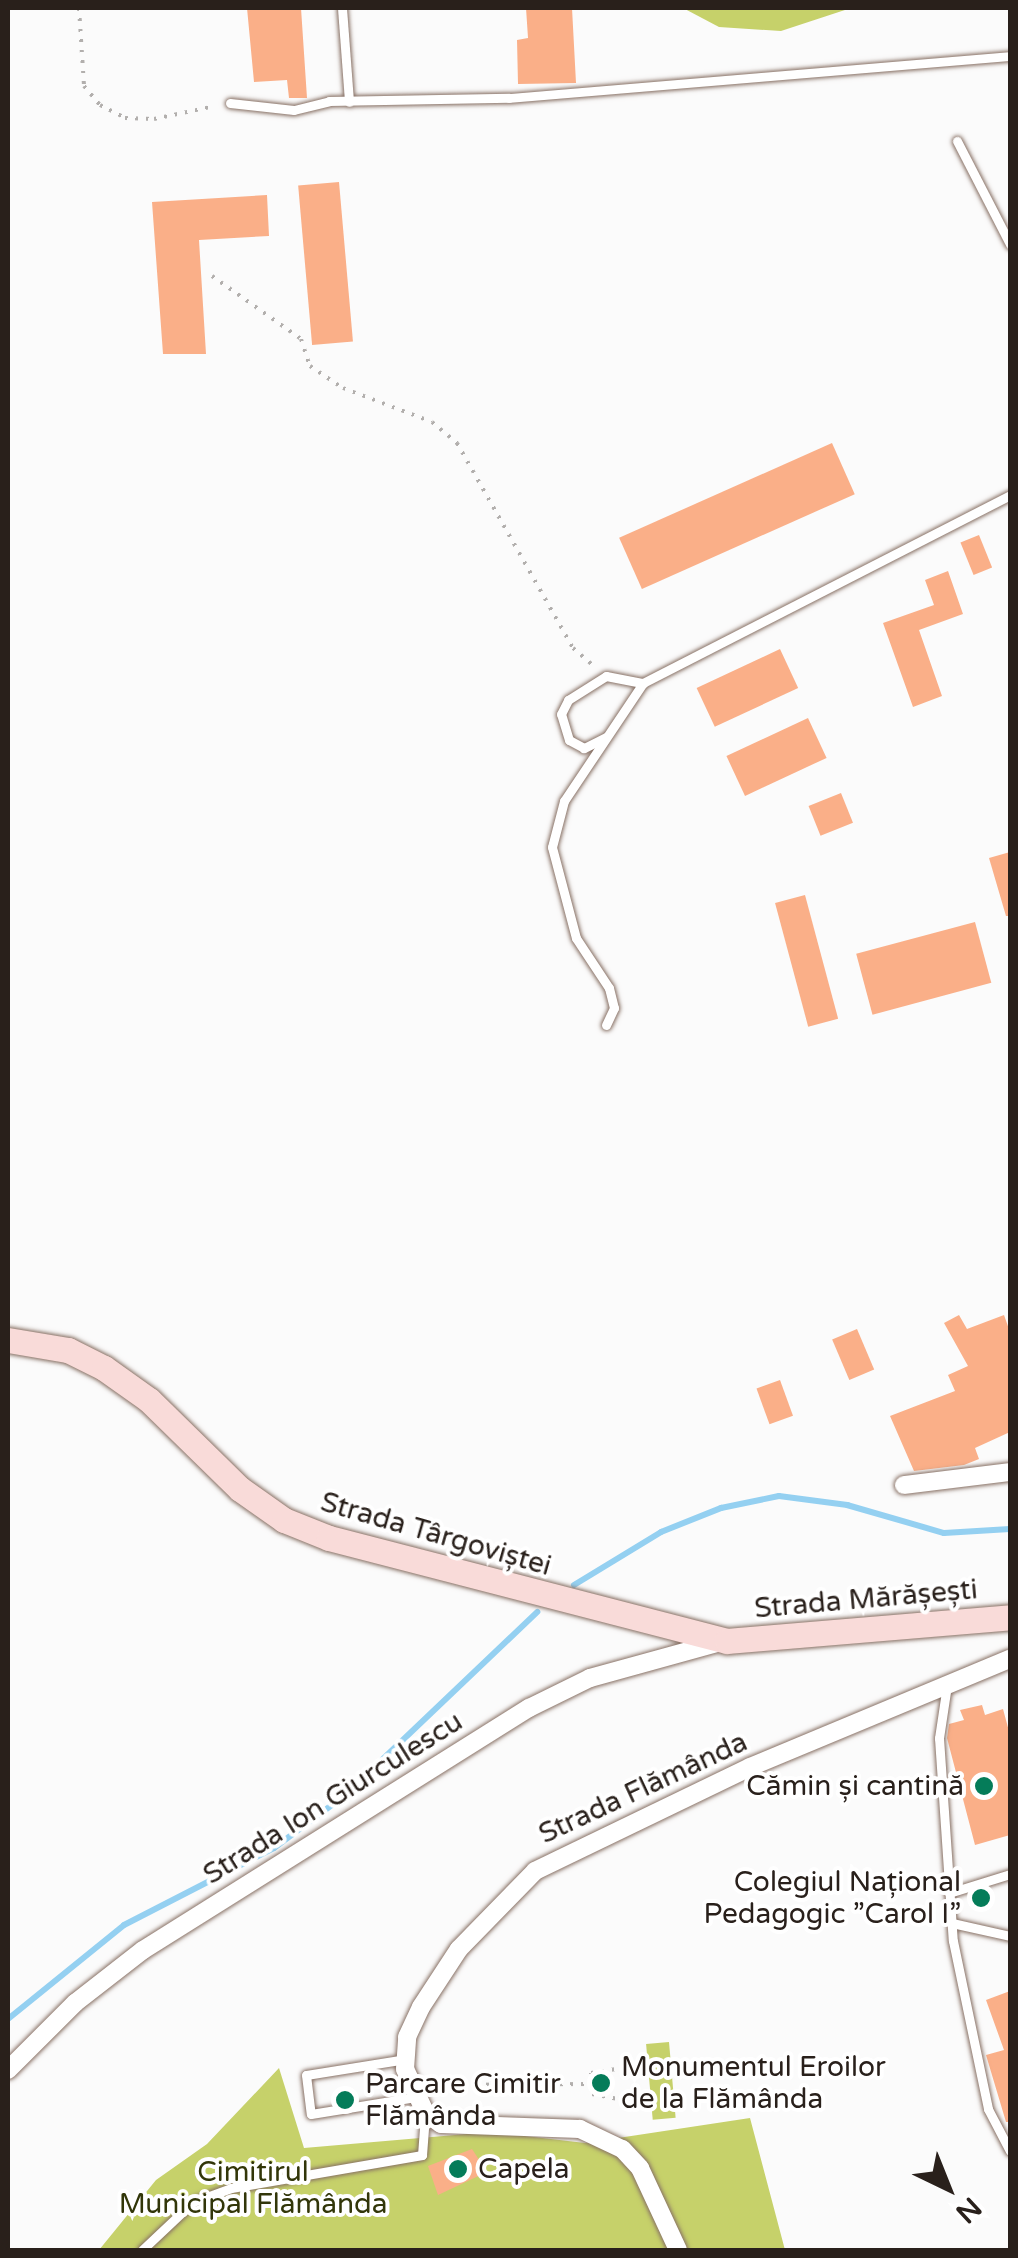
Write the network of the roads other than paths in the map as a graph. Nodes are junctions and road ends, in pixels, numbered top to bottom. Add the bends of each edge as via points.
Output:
1 (342, 8) edge
2 (1010, 56) edge
3 (349, 102) junction
4 (230, 103) road end
5 (958, 141) dead end
6 (1010, 244) edge
7 (1010, 496) edge
8 (643, 683) junction
9 (613, 734) junction
10 (606, 1025) dead end
11 (8, 1340) edge
12 (1010, 1472) edge
13 (904, 1484) dead end
14 (1010, 1617) edge
15 (727, 1641) junction
16 (1010, 1659) edge
17 (948, 1682) junction
18 (1010, 1874) edge
19 (949, 1893) junction
20 (952, 1923) junction
21 (1010, 1936) edge
22 (406, 2059) junction
23 (8, 2070) edge
24 (417, 2098) junction
25 (1010, 2151) edge
26 (142, 2250) edge
27 (678, 2250) edge

1 - 3 lane
2 - 3 lane via 509,98
3 - 4 lane via 294,110
5 - 6 lane
7 - 8 lane
8 - 9 lane
8 - 9 lane via 606,676 585,684 561,714 569,740 584,748
9 - 10 lane via 564,802 552,847 576,938 609,988 614,1008
11 - 15 main road, Strada Târgoviștei via 68,1350 104,1368 284,1520
12 - 13 street
14 - 15 main road, Strada Mărășești
15 - 23 street, Strada Ion Giurculescu via 590,1678 529,1708 143,1950 75,2003
16 - 17 street, Strada Flămânda
17 - 19 lane via 939,1738
17 - 22 street, Strada Flămânda via 534,1871 459,1949 421,2007
18 - 19 lane
19 - 20 lane
20 - 21 lane
20 - 25 lane via 988,2109
22 - 24 street, Strada Flămânda
22 - 24 lane via 306,2076 311,2114
24 - 26 lane via 422,2155 231,2188 193,2202
24 - 27 street via 441,2124 580,2129 622,2148 640,2168

